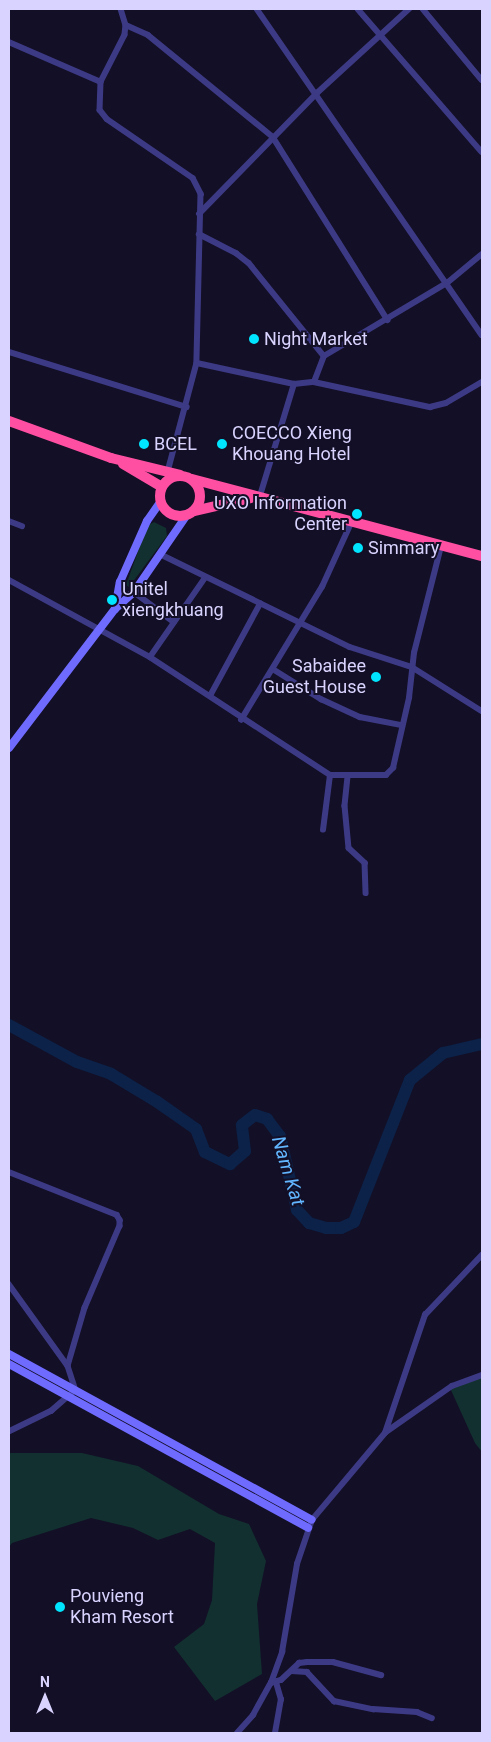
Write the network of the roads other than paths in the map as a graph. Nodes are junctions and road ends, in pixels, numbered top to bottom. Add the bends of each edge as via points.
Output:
1 (121, 9) edge
2 (257, 9) edge
3 (358, 9) edge
4 (409, 9) edge
5 (423, 9) edge
6 (126, 24) junction
7 (380, 36) junction
8 (10, 45) edge
9 (482, 80) edge
10 (101, 82) junction
11 (317, 93) junction
12 (273, 137) junction
13 (482, 152) edge
14 (199, 214) junction
15 (199, 234) junction
16 (482, 254) edge
17 (447, 283) junction
18 (388, 320) junction
19 (482, 335) edge
20 (9, 352) edge
21 (324, 356) junction
22 (197, 363) junction
23 (314, 382) junction
24 (482, 382) edge
25 (294, 384) junction
26 (188, 407) junction
27 (9, 421) edge
28 (111, 458) junction
29 (168, 472) junction
30 (180, 476) junction
31 (192, 479) junction
32 (162, 487) junction
33 (255, 498) junction
34 (161, 501) junction
35 (190, 513) junction
36 (9, 521) edge
37 (350, 523) junction
38 (22, 526) dead end
39 (441, 546) junction
40 (162, 555) junction
41 (482, 556) edge
42 (205, 578) junction
43 (9, 580) edge
44 (134, 592) junction
45 (260, 604) junction
46 (115, 609) junction
47 (174, 622) junction
48 (299, 623) junction
49 (102, 630) junction
50 (150, 657) junction
51 (412, 667) junction
52 (273, 669) junction
53 (210, 696) junction
54 (482, 711) edge
55 (241, 720) junction
56 (401, 725) junction
57 (9, 748) edge
58 (330, 775) junction
59 (348, 777) junction
60 (323, 830) dead end
61 (366, 893) dead end
62 (9, 1172) edge
63 (482, 1256) edge
64 (9, 1284) edge
65 (9, 1354) edge
66 (9, 1364) edge
67 (68, 1366) junction
68 (482, 1375) edge
69 (76, 1390) junction
70 (69, 1396) junction
71 (9, 1432) edge
72 (385, 1433) junction
73 (312, 1520) junction
74 (308, 1528) junction
75 (292, 1671) junction
76 (381, 1675) dead end
77 (273, 1682) junction
78 (432, 1718) dead end
79 (237, 1733) edge
80 (276, 1733) edge

1 - 6 street
2 - 11 street
3 - 7 street
4 - 7 street
5 - 9 street
6 - 10 street via 125,35
6 - 12 street via 148,36
7 - 11 street
7 - 13 street
8 - 10 street
10 - 14 street via 100,110 107,119 194,178 201,194
11 - 12 street
11 - 17 street
12 - 14 street
12 - 18 street
14 - 15 street
15 - 21 street via 249,263
15 - 22 street
16 - 17 street
17 - 18 street
17 - 19 street
18 - 21 street
20 - 26 street
21 - 23 street
22 - 25 street
22 - 26 street
23 - 24 street via 430,407 446,403
23 - 25 street
25 - 33 street
26 - 29 street
27 - 28 highway
28 - 29 highway
28 - 32 highway
29 - 30 highway
30 - 31 highway
30 - 32 highway via 168,480
31 - 33 highway
31 - 35 highway via 200,493 200,503
32 - 34 highway
33 - 35 highway
33 - 37 highway
34 - 35 highway via 169,512
34 - 46 street via 147,521 120,582
35 - 40 street
36 - 38 street
37 - 39 highway
37 - 48 street via 335,562
39 - 41 highway
39 - 51 street
40 - 42 street
40 - 44 street
42 - 45 street
42 - 47 street
43 - 49 street
44 - 46 street
44 - 47 street
45 - 48 street
45 - 53 street
46 - 49 street
47 - 50 street
48 - 51 street via 350,647
48 - 52 street
49 - 50 street
49 - 57 street
50 - 53 street
51 - 54 street
51 - 56 street
52 - 55 street
52 - 56 street via 322,699 360,717
53 - 55 street
55 - 58 street
56 - 59 street via 391,772
58 - 59 street
58 - 60 street
59 - 61 street via 345,806 349,848 365,863
62 - 67 street via 117,1215 120,1220 85,1308
63 - 72 street via 425,1315
64 - 67 street
65 - 69 street
66 - 70 street
67 - 69 street
68 - 72 street via 430,1400
69 - 70 street
69 - 73 street
70 - 71 street via 52,1411
70 - 74 street
72 - 73 street
73 - 74 street
74 - 77 street
75 - 76 street via 299,1663 315,1661
75 - 77 street
75 - 78 street via 307,1672 334,1701 373,1709 417,1712
77 - 79 street via 253,1715
77 - 80 street via 281,1700

